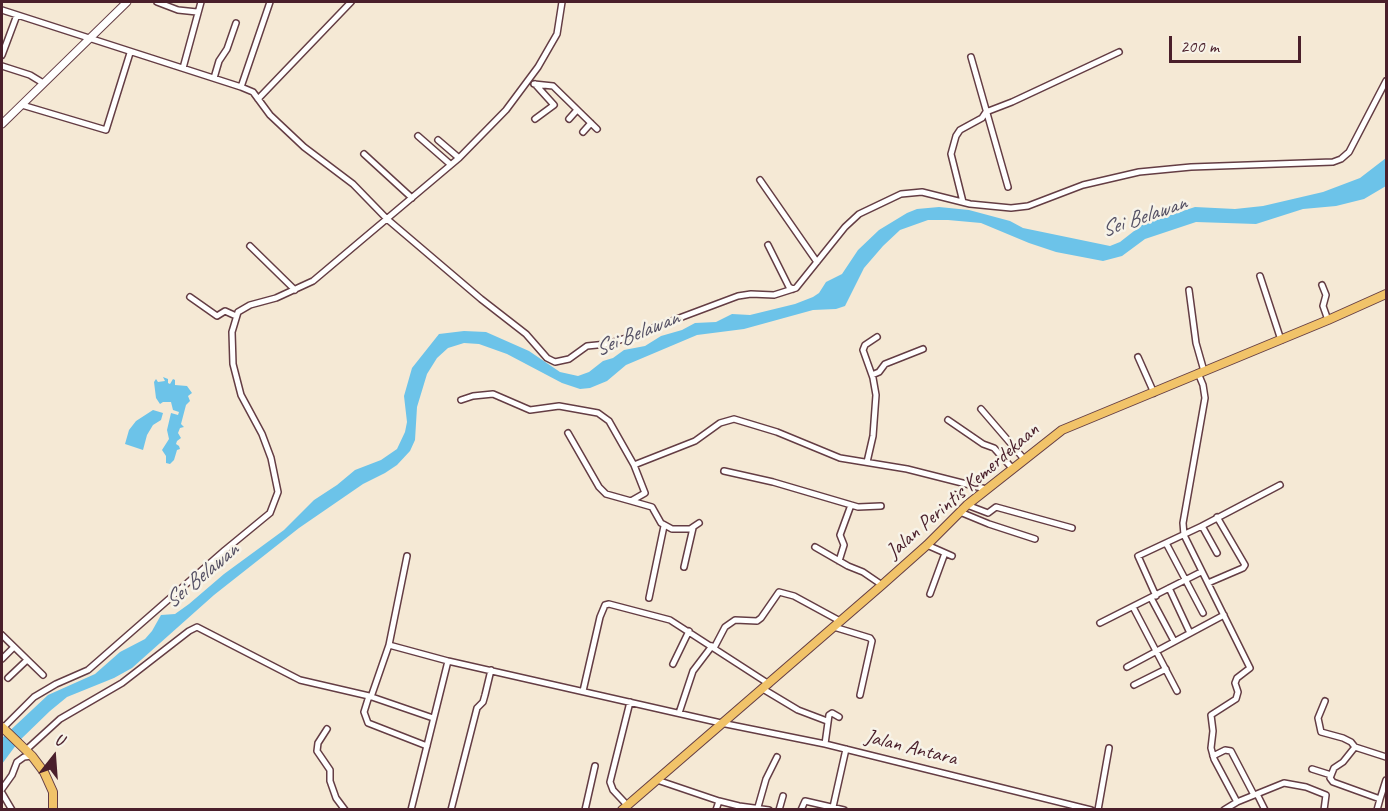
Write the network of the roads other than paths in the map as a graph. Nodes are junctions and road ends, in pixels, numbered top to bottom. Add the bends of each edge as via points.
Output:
1 (127, 2) edge
2 (157, 2) edge
3 (201, 2) edge
4 (270, 2) edge
5 (351, 2) edge
6 (562, 2) edge
7 (2, 10) edge
8 (197, 12) junction
9 (17, 15) junction
10 (236, 23) dead end
11 (88, 39) junction
12 (1119, 52) dead end
13 (130, 53) junction
14 (2, 55) edge
15 (971, 57) dead end
16 (2, 66) edge
17 (183, 68) junction
18 (214, 78) junction
19 (529, 79) junction
20 (1386, 81) edge
21 (43, 82) junction
22 (534, 84) junction
23 (241, 87) junction
24 (258, 99) junction
25 (22, 105) junction
26 (578, 110) junction
27 (986, 112) junction
28 (535, 119) dead end
29 (569, 119) dead end
30 (591, 123) junction
31 (2, 124) edge
32 (597, 129) dead end
33 (583, 132) dead end
34 (418, 136) dead end
35 (438, 140) dead end
36 (364, 154) dead end
37 (459, 158) junction
38 (450, 165) junction
39 (760, 180) dead end
40 (1008, 187) dead end
41 (412, 198) junction
42 (963, 202) junction
43 (387, 219) junction
44 (768, 245) dead end
45 (250, 246) dead end
46 (817, 262) junction
47 (1260, 276) dead end
48 (1322, 285) dead end
49 (793, 289) junction
50 (295, 290) junction
51 (1189, 290) dead end
52 (1386, 294) edge
53 (190, 297) dead end
54 (236, 316) junction
55 (1328, 320) junction
56 (877, 337) dead end
57 (1281, 340) junction
58 (922, 349) dead end
59 (1138, 357) dead end
60 (1201, 372) junction
61 (872, 375) junction
62 (1154, 393) junction
63 (461, 400) dead end
64 (981, 409) dead end
65 (948, 420) dead end
66 (568, 434) dead end
67 (1024, 459) junction
68 (867, 462) junction
69 (634, 465) junction
70 (1012, 468) junction
71 (724, 471) dead end
72 (1280, 485) dead end
73 (988, 490) junction
74 (631, 501) junction
75 (850, 505) junction
76 (968, 505) junction
77 (881, 506) dead end
78 (960, 512) junction
79 (1217, 517) junction
80 (699, 523) dead end
81 (664, 526) junction
82 (1202, 526) junction
83 (693, 528) junction
84 (1072, 528) dead end
85 (1184, 535) junction
86 (1035, 539) dead end
87 (1166, 543) junction
88 (927, 545) junction
89 (815, 547) dead end
90 (945, 553) junction
91 (1217, 553) dead end
92 (407, 556) dead end
93 (952, 556) dead end
94 (839, 561) junction
95 (684, 567) dead end
96 (1202, 572) junction
97 (1184, 580) junction
98 (1208, 583) junction
99 (882, 585) junction
100 (1169, 588) junction
101 (930, 594) dead end
102 (1153, 597) junction
103 (649, 598) dead end
104 (1133, 607) junction
105 (1203, 614) dead end
106 (1224, 615) junction
107 (1100, 623) dead end
108 (836, 624) junction
109 (689, 631) junction
110 (1190, 633) junction
111 (2, 635) edge
112 (1173, 641) junction
113 (389, 645) junction
114 (14, 647) junction
115 (713, 647) junction
116 (1156, 651) junction
117 (2, 659) edge
118 (27, 660) junction
119 (448, 661) junction
120 (673, 664) dead end
121 (1127, 667) dead end
122 (1166, 669) junction
123 (491, 670) junction
124 (43, 675) dead end
125 (8, 678) dead end
126 (1134, 685) dead end
127 (766, 686) junction
128 (583, 691) junction
129 (1177, 691) dead end
130 (860, 695) dead end
131 (370, 697) junction
132 (1325, 701) dead end
133 (630, 702) junction
134 (679, 713) junction
135 (839, 717) dead end
136 (434, 718) junction
137 (827, 721) junction
138 (721, 723) junction
139 (2, 728) edge
140 (327, 729) dead end
141 (825, 744) junction
142 (427, 746) junction
143 (1355, 747) junction
144 (1109, 748) dead end
145 (846, 749) junction
146 (27, 751) junction
147 (1213, 756) junction
148 (1386, 756) edge
149 (777, 757) dead end
150 (595, 766) dead end
151 (1312, 769) dead end
152 (1331, 778) junction
153 (657, 780) junction
154 (1386, 780) edge
155 (2, 791) edge
156 (1256, 794) junction
157 (1326, 795) junction
158 (783, 796) dead end
159 (1380, 799) junction
160 (719, 801) junction
161 (1237, 802) junction
162 (625, 807) edge
163 (758, 807) junction
164 (833, 807) junction
165 (12, 810) edge
166 (53, 810) edge
167 (345, 810) edge
168 (411, 810) edge
169 (451, 810) edge
170 (585, 810) edge
171 (716, 810) edge
172 (769, 810) edge
173 (779, 810) edge
174 (801, 810) edge
175 (844, 810) edge
176 (1091, 810) edge
177 (1098, 810) edge
178 (1224, 810) edge
179 (1265, 810) edge
180 (1323, 810) edge
181 (1377, 810) edge

1 - 11 street
2 - 8 street
3 - 8 street
4 - 23 street
5 - 24 street
6 - 19 street via 557,34
7 - 9 street
8 - 17 street
9 - 11 street
9 - 14 street
10 - 18 street
11 - 13 street
11 - 21 street
12 - 27 street
13 - 17 street
13 - 25 street via 106,130
15 - 27 street
16 - 21 street
17 - 18 street
18 - 23 street
19 - 22 street
19 - 37 street via 506,110
20 - 42 street via 1349,152 1333,162 1164,168 1107,178 1028,206
21 - 25 street
22 - 26 street via 553,86
22 - 28 street via 554,105
23 - 24 street
24 - 43 street via 304,147 353,184
25 - 31 street
26 - 29 street
26 - 30 street
27 - 40 street
27 - 42 street via 957,132 951,154
30 - 32 street
30 - 33 street
34 - 38 street
35 - 37 street
36 - 41 street
37 - 38 street
38 - 41 street
39 - 46 street
41 - 43 street
42 - 46 street via 921,192 901,194 859,214
43 - 49 street via 555,362 569,359 587,346 626,338 738,296 774,295
43 - 50 street via 325,272
44 - 49 street
45 - 50 street
46 - 49 street
47 - 57 street
48 - 55 street
50 - 54 street via 243,308
51 - 60 street
52 - 55 main road, Jalan Perintis Kemerdekaan
53 - 54 street via 217,316 225,311
54 - 139 street via 232,364 239,390 271,458 278,490 272,510 88,670 34,697
55 - 57 main road, Jalan Perintis Kemerdekaan
56 - 61 street via 863,350
57 - 60 main road, Jalan Perintis Kemerdekaan
58 - 61 street via 885,364
59 - 62 street
60 - 62 main road, Jalan Perintis Kemerdekaan
60 - 85 street via 1205,398
61 - 68 street via 875,415
62 - 67 main road, Jalan Perintis Kemerdekaan via 1067,427
63 - 69 street via 493,394 530,410 557,406 598,412 607,417
64 - 67 street
65 - 70 street via 994,448
66 - 74 street via 601,490
67 - 70 main road, Jalan Perintis Kemerdekaan
68 - 69 street via 840,458 734,419 720,423 695,441
68 - 73 street
69 - 74 street via 645,492
70 - 73 main road, Jalan Perintis Kemerdekaan
71 - 75 street
72 - 79 street
73 - 76 main road, Jalan Perintis Kemerdekaan
74 - 81 street via 651,507
75 - 77 street
75 - 94 street via 840,535 844,545
76 - 78 main road, Jalan Perintis Kemerdekaan
76 - 84 street via 988,513 996,507
78 - 86 street
78 - 88 main road, Jalan Perintis Kemerdekaan
79 - 82 street
79 - 98 street via 1245,565
80 - 83 street
81 - 83 street via 678,531
81 - 103 street
82 - 85 street
82 - 91 street
83 - 95 street
85 - 87 street
85 - 96 street
87 - 97 street
87 - 102 street via 1138,558
88 - 90 street
88 - 99 main road, Jalan Perintis Kemerdekaan
89 - 94 street
90 - 93 street
90 - 101 street
92 - 113 street
94 - 99 street
96 - 97 street
96 - 98 street
97 - 100 street
97 - 105 street
98 - 106 street
99 - 108 main road, Jalan Perintis Kemerdekaan
100 - 102 street
100 - 110 street
102 - 104 street
102 - 112 street
104 - 107 street
104 - 116 street
106 - 110 street
106 - 147 street via 1250,668 1237,678 1236,699 1211,715
108 - 115 street via 794,596 779,592 757,621 735,620 725,627
108 - 127 main road, Jalan Perintis Kemerdekaan
108 - 130 street via 872,640
109 - 115 street
109 - 120 street
109 - 128 street via 666,619 605,605
110 - 112 street
111 - 114 street
112 - 116 street
113 - 119 street, Jalan Antara
113 - 131 street
114 - 117 street
114 - 118 street
115 - 127 street
115 - 134 street via 693,671
116 - 121 street
116 - 122 street
118 - 124 street
118 - 125 street
119 - 123 street, Jalan Antara
119 - 136 street
122 - 126 street
122 - 129 street
123 - 128 street, Jalan Antara
123 - 169 street via 483,702 477,708
127 - 137 street via 798,710
127 - 138 main road, Jalan Perintis Kemerdekaan
128 - 133 street, Jalan Antara
131 - 136 street
131 - 142 street via 364,712 368,723
131 - 146 street via 300,680 197,627 122,683 60,719
132 - 143 street via 1318,718 1322,732 1343,738
133 - 134 street, Jalan Antara
133 - 162 street via 610,782
134 - 138 street, Jalan Antara
135 - 137 street via 830,713
136 - 142 street
137 - 141 street
138 - 141 street, Jalan Antara
138 - 153 main road, Jalan Perintis Kemerdekaan
139 - 146 main road
140 - 167 street via 317,751 330,770 336,798
141 - 145 street, Jalan Antara
142 - 168 street
143 - 148 street
143 - 152 street via 1334,768
144 - 177 street
145 - 164 street
145 - 176 street, Jalan Antara
146 - 155 street
146 - 166 main road via 48,778
147 - 156 street via 1231,751
147 - 161 street
149 - 163 street
150 - 170 street
151 - 152 street
152 - 157 street
152 - 159 street
153 - 160 street
153 - 162 main road, Jalan Perintis Kemerdekaan
154 - 159 street
155 - 165 street
156 - 157 street via 1284,783
156 - 161 street
156 - 179 street
157 - 180 street
158 - 173 street
159 - 181 street
160 - 163 street
160 - 171 street
161 - 178 street
163 - 172 street
164 - 174 street via 805,801
164 - 175 street

